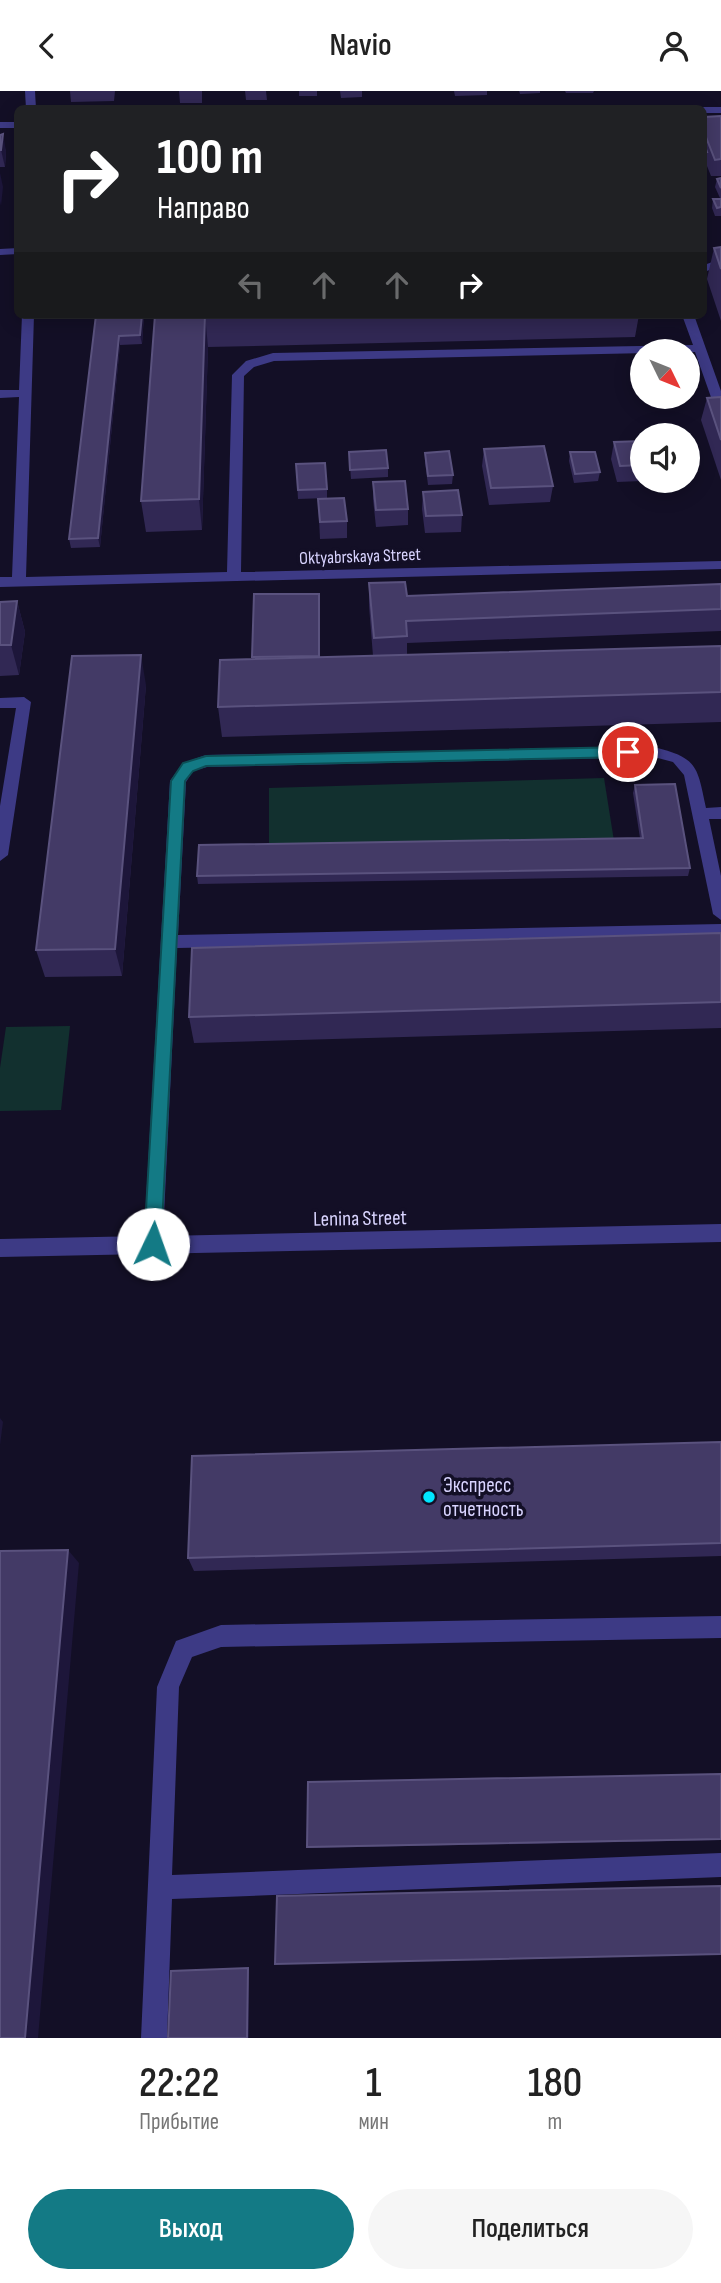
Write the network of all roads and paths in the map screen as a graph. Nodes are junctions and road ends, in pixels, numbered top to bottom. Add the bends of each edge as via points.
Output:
1 (28, 319) edge
2 (689, 319) edge
3 (697, 339) edge
4 (700, 348) edge
5 (630, 350) edge
6 (25, 393) junction
7 (0, 394) edge
8 (718, 400) edge
9 (721, 565) edge
10 (234, 578) junction
11 (19, 581) junction
12 (0, 582) edge
13 (0, 703) edge
14 (721, 813) edge
15 (700, 814) junction
16 (0, 855) edge
17 (721, 915) edge
18 (721, 931) edge
19 (169, 942) junction
20 (721, 1233) edge
21 (153, 1244) junction
22 (0, 1248) edge
23 (721, 1627) edge
24 (721, 1865) edge
25 (160, 1887) junction
26 (153, 2038) edge

1 - 6 street
2 - 3 street
4 - 8 street
5 - 10 street via 273,358 250,364 238,375
6 - 7 street
6 - 11 street
9 - 10 street, Oktyabrskaya Street
10 - 11 street, Oktyabrskaya Street
11 - 12 street, Oktyabrskaya Street
13 - 16 street via 24,702
14 - 15 street
15 - 17 street
15 - 19 street via 691,773 678,758 654,752 206,761 188,767 178,781
18 - 19 street
19 - 21 street
20 - 21 street, Lenina Street
21 - 22 street, Lenina Street
23 - 25 street via 221,1636 184,1649 168,1688
24 - 25 street
25 - 26 street

